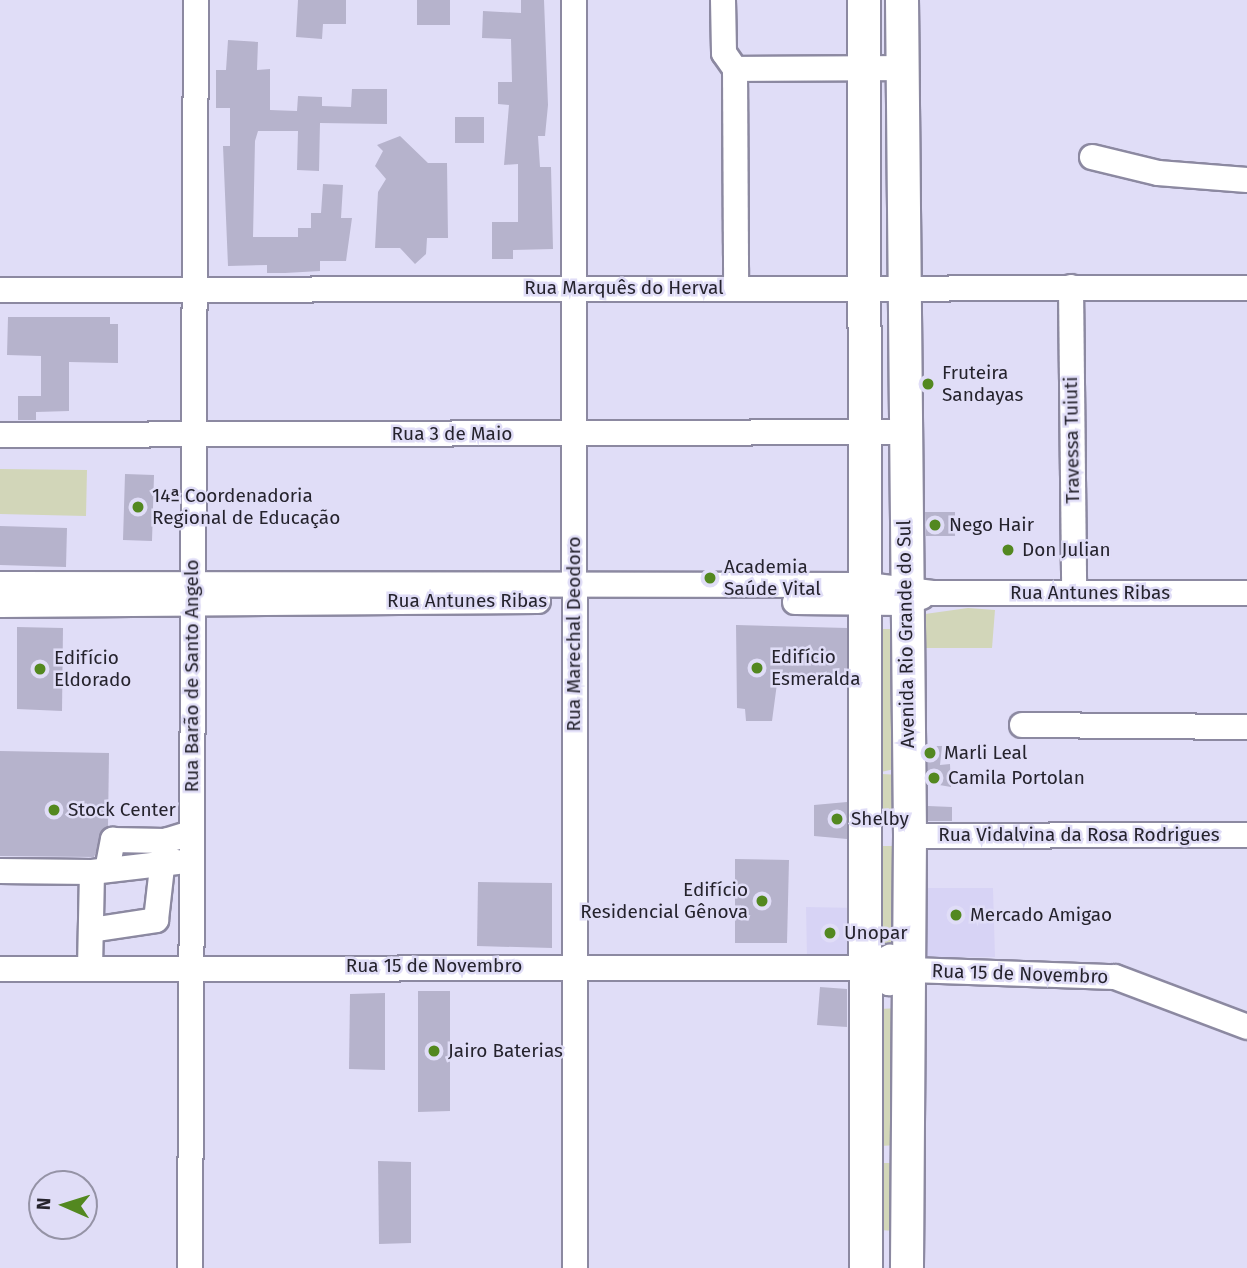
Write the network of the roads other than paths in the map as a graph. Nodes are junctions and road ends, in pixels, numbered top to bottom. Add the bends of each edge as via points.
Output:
1 (196, 0) edge
2 (574, 0) edge
3 (723, 0) edge
4 (864, 0) edge
5 (902, 0) edge
6 (864, 68) junction
7 (902, 68) junction
8 (735, 69) junction
9 (1092, 157) dead end
10 (1247, 180) edge
11 (865, 287) junction
12 (903, 287) junction
13 (1071, 287) junction
14 (573, 288) junction
15 (736, 288) junction
16 (1247, 288) edge
17 (0, 290) edge
18 (191, 290) junction
19 (866, 432) junction
20 (903, 432) junction
21 (191, 433) junction
22 (573, 434) junction
23 (0, 435) edge
24 (0, 584) edge
25 (191, 593) junction
26 (574, 593) junction
27 (867, 593) junction
28 (1074, 593) junction
29 (1247, 593) edge
30 (915, 594) junction
31 (0, 605) edge
32 (1022, 725) dead end
33 (1247, 727) edge
34 (909, 771) junction
35 (867, 772) junction
36 (192, 833) junction
37 (1247, 835) edge
38 (910, 836) junction
39 (164, 851) junction
40 (192, 862) junction
41 (0, 871) edge
42 (100, 871) junction
43 (91, 930) junction
44 (0, 956) edge
45 (90, 963) junction
46 (575, 965) junction
47 (192, 967) junction
48 (868, 968) junction
49 (0, 969) edge
50 (911, 970) junction
51 (1247, 1027) edge
52 (908, 1154) junction
53 (867, 1156) junction
54 (907, 1255) edge
55 (867, 1256) edge
56 (190, 1268) edge
57 (575, 1268) edge

1 - 18 street, Rua Barão de Santo Angelo
2 - 14 street, Rua Marechal Deodoro
3 - 8 street via 724,53
4 - 6 main road, Avenida Rio Grande do Sul
5 - 7 main road, Avenida Rio Grande do Sul
6 - 7 street
6 - 8 street
6 - 11 main road, Avenida Rio Grande do Sul
7 - 12 main road, Avenida Rio Grande do Sul
8 - 15 street
9 - 10 street via 1158,173
11 - 12 street, Rua Marquês do Herval
11 - 15 street, Rua Marquês do Herval
11 - 19 main road, Avenida Rio Grande do Sul
12 - 13 street, Rua Marquês do Herval
12 - 20 main road, Avenida Rio Grande do Sul
13 - 16 street, Rua Marquês do Herval
13 - 28 street, Travessa Tuiuti
14 - 15 street, Rua Marquês do Herval
14 - 18 street, Rua Marquês do Herval
14 - 22 street, Rua Marechal Deodoro
17 - 18 street, Rua Marquês do Herval
18 - 21 street, Rua Barão de Santo Angelo
19 - 20 street, Rua 3 de Maio
19 - 22 street, Rua 3 de Maio
19 - 27 main road, Avenida Rio Grande do Sul
20 - 30 main road, Avenida Rio Grande do Sul
21 - 22 street, Rua 3 de Maio
21 - 23 street, Rua 3 de Maio
21 - 25 street, Rua Barão de Santo Angelo
22 - 26 street, Rua Marechal Deodoro
24 - 25 street, Rua Antunes Ribas
25 - 26 street, Rua Antunes Ribas
25 - 31 street, Rua Antunes Ribas
25 - 36 street, Rua Barão de Santo Angelo
26 - 27 street, Rua Antunes Ribas
26 - 46 street, Rua Marechal Deodoro
27 - 30 street, Rua Antunes Ribas
27 - 35 main road, Avenida Rio Grande do Sul
28 - 29 street, Rua Antunes Ribas
28 - 30 street, Rua Antunes Ribas
30 - 34 main road, Avenida Rio Grande do Sul
32 - 33 street
34 - 35 main road
34 - 38 main road, Avenida Rio Grande do Sul
35 - 48 main road, Avenida Rio Grande do Sul
36 - 39 street
36 - 40 street, Rua Barão de Santo Angelo
37 - 38 street, Rua Vidalvina da Rosa Rodrigues
38 - 50 main road, Avenida Rio Grande do Sul
39 - 40 street
39 - 42 street via 113,840
39 - 43 street via 156,920
40 - 47 street, Rua Barão de Santo Angelo
41 - 42 street
42 - 43 street
43 - 45 street
44 - 45 street
45 - 47 street, Rua 15 de Novembro
45 - 49 street, Rua 15 de Novembro
46 - 47 street, Rua 15 de Novembro
46 - 48 street, Rua 15 de Novembro
46 - 57 street, Rua Marechal Deodoro
47 - 56 street, Rua Barão de Santo Angelo
48 - 50 street, Rua 15 de Novembro via 890,957
48 - 53 main road, Avenida Rio Grande do Sul
50 - 51 street, Rua 15 de Novembro via 1115,977
50 - 52 main road, Avenida Rio Grande do Sul
52 - 53 main road
52 - 54 main road, Avenida Rio Grande do Sul
53 - 55 main road, Avenida Rio Grande do Sul
54 - 55 main road

